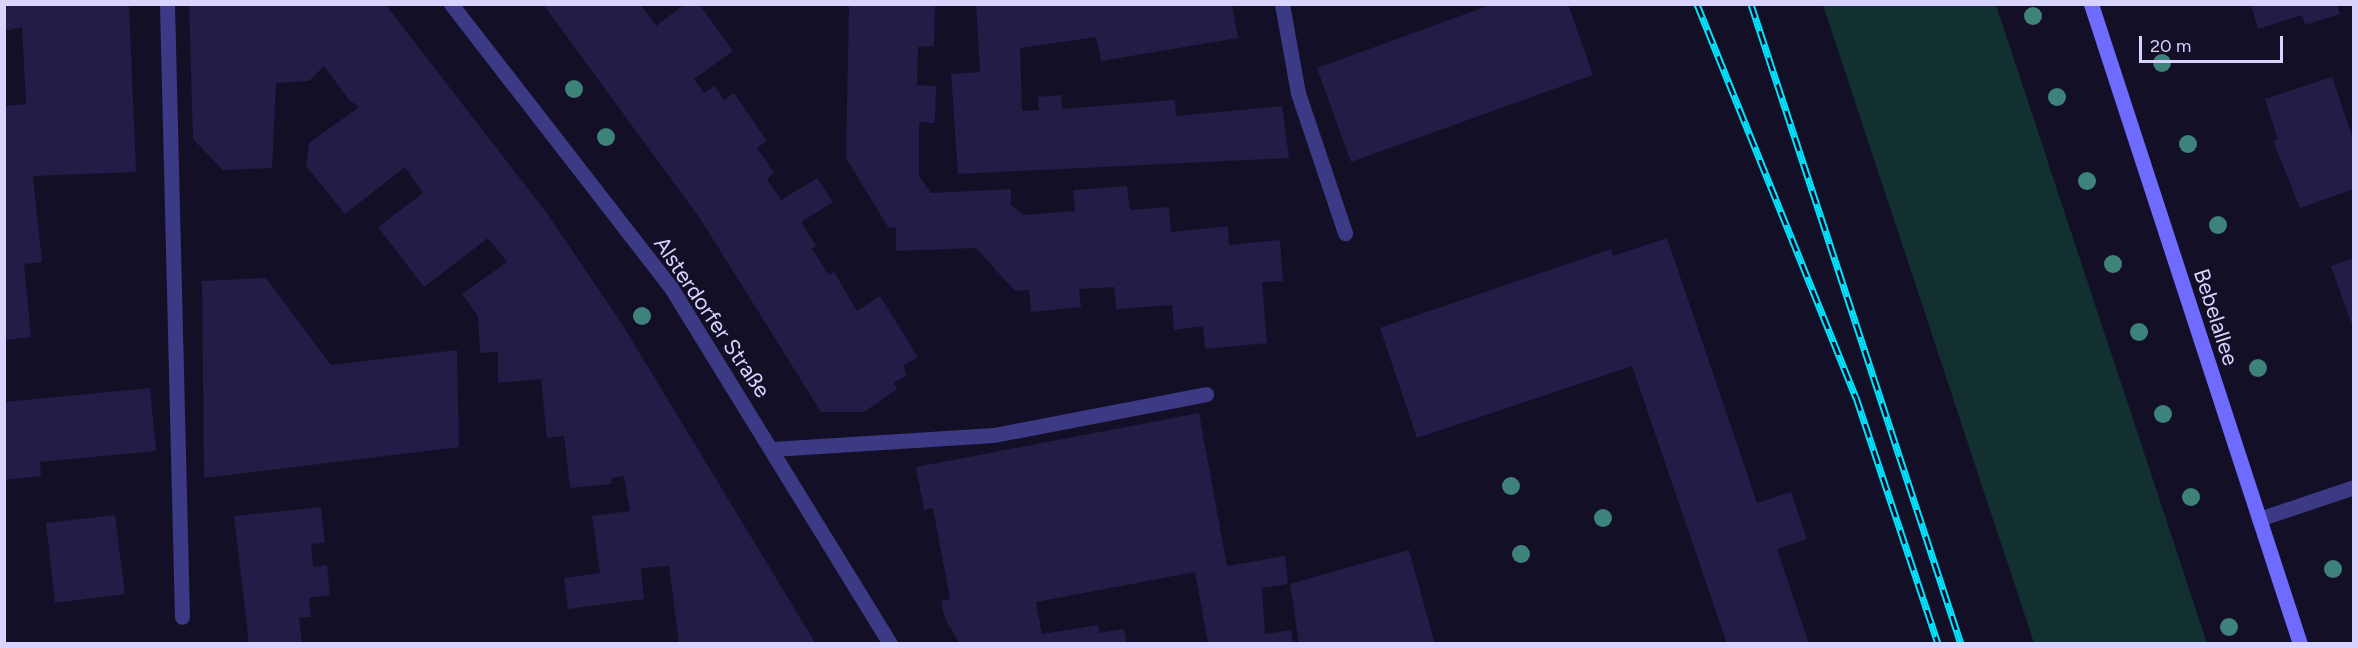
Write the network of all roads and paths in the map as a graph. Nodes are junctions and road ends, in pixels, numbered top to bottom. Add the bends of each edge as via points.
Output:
1 (167, 4) edge
2 (451, 4) edge
3 (1282, 4) edge
4 (2091, 4) edge
5 (1345, 232) dead end
6 (1206, 394) dead end
7 (771, 450) junction
8 (2354, 488) edge
9 (2259, 519) junction
10 (182, 617) dead end
11 (890, 644) edge
12 (2300, 644) edge

1 - 10 street
2 - 7 street, Alsterdorfer Straße via 670,286
3 - 5 street via 1298,93
4 - 9 main road, Bebelallee
6 - 7 street via 994,435
7 - 11 street, Alsterdorfer Straße
8 - 9 street
9 - 12 main road, Bebelallee

